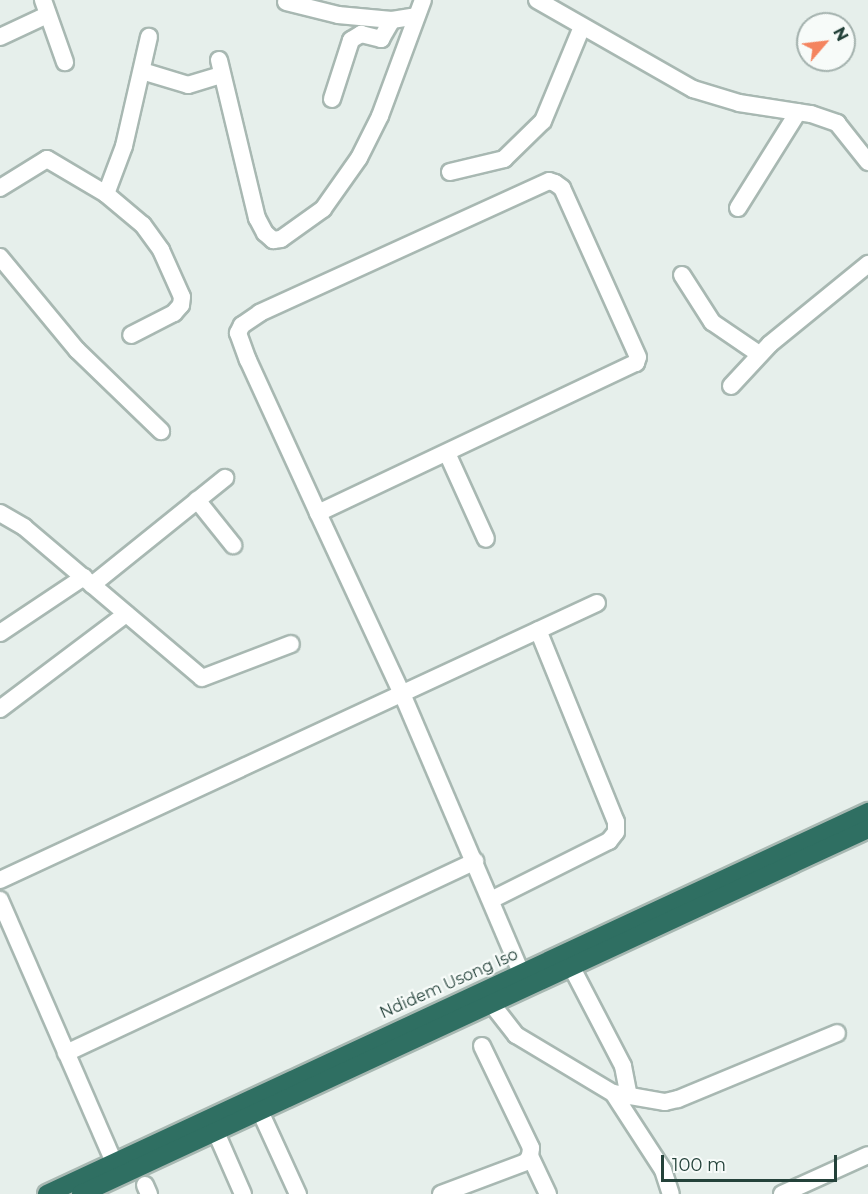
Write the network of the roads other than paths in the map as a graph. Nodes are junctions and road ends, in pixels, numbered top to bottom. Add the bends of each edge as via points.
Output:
1 (423, 0) edge
2 (537, 0) edge
3 (286, 2) dead end
4 (45, 7) edge
5 (416, 16) junction
6 (392, 20) junction
7 (582, 27) junction
8 (0, 37) edge
9 (149, 37) dead end
10 (65, 62) dead end
11 (142, 71) junction
12 (332, 99) dead end
13 (798, 112) junction
14 (866, 154) edge
15 (450, 172) dead end
16 (0, 188) edge
17 (106, 194) junction
18 (738, 208) dead end
19 (0, 257) edge
20 (868, 264) edge
21 (682, 274) dead end
22 (131, 334) dead end
23 (759, 354) junction
24 (731, 386) dead end
25 (161, 431) dead end
26 (447, 453) junction
27 (225, 478) dead end
28 (196, 500) junction
29 (0, 513) edge
30 (318, 513) junction
31 (486, 539) dead end
32 (233, 545) dead end
33 (88, 581) junction
34 (597, 603) dead end
35 (126, 614) junction
36 (538, 630) junction
37 (0, 633) edge
38 (291, 644) dead end
39 (402, 696) junction
40 (0, 708) edge
41 (868, 812) edge
42 (868, 829) edge
43 (475, 861) junction
44 (0, 880) edge
45 (0, 900) edge
46 (491, 900) junction
47 (572, 966) junction
48 (521, 973) junction
49 (491, 1003) junction
50 (837, 1033) dead end
51 (482, 1046) dead end
52 (66, 1053) junction
53 (621, 1094) junction
54 (259, 1109) junction
55 (215, 1130) junction
56 (868, 1155) edge
57 (530, 1156) junction
58 (114, 1162) junction
59 (47, 1194) edge
60 (81, 1194) edge
61 (243, 1194) edge
62 (298, 1194) edge
63 (441, 1194) edge
64 (548, 1194) edge
65 (671, 1194) edge
66 (782, 1194) edge

1 - 5 street
2 - 7 street
3 - 6 street via 338,15
4 - 8 street
4 - 10 street
5 - 6 street
5 - 11 street via 380,116 359,158 323,209 280,239 273,240 265,233 257,218 220,68 188,86
6 - 12 street via 381,39 361,34 351,40
7 - 13 street via 693,89 739,103
7 - 15 street via 543,121 504,159
9 - 11 street
11 - 17 street via 124,146
13 - 14 street via 837,123
13 - 18 street
16 - 17 street via 47,159
17 - 22 street via 143,225 161,250 182,297 174,313
19 - 25 street via 77,350
20 - 23 street
21 - 23 street via 712,322
23 - 24 street
26 - 30 street
26 - 30 street via 636,363 633,346 562,188 555,183 536,187 242,325 238,333 248,360
26 - 31 street
27 - 28 street
28 - 32 street
28 - 33 street
29 - 33 street via 24,526
30 - 39 street
33 - 35 street
33 - 37 street
34 - 36 street
35 - 38 street via 202,678
35 - 40 street
36 - 39 street
36 - 46 street via 616,822 616,832 609,841
39 - 43 street
39 - 44 street
41 - 48 highway, Ndidem Usong Iso
42 - 47 highway, Ndidem Usong Iso
43 - 46 street
43 - 52 street
45 - 52 street
46 - 48 street
47 - 49 highway, Ndidem Usong Iso
47 - 53 street via 623,1066
48 - 58 highway, Ndidem Usong Iso
49 - 53 street via 516,1035
49 - 54 highway, Ndidem Usong Iso
50 - 53 street via 678,1099 665,1102
51 - 57 street via 531,1148
52 - 58 street
53 - 65 street via 663,1170
54 - 55 highway, Ndidem Usong Iso
54 - 62 street
55 - 60 highway, Ndidem Usong Iso
55 - 61 street
56 - 66 street
57 - 63 street via 526,1162
57 - 64 street
58 - 59 highway, Ndidem Usong Iso

